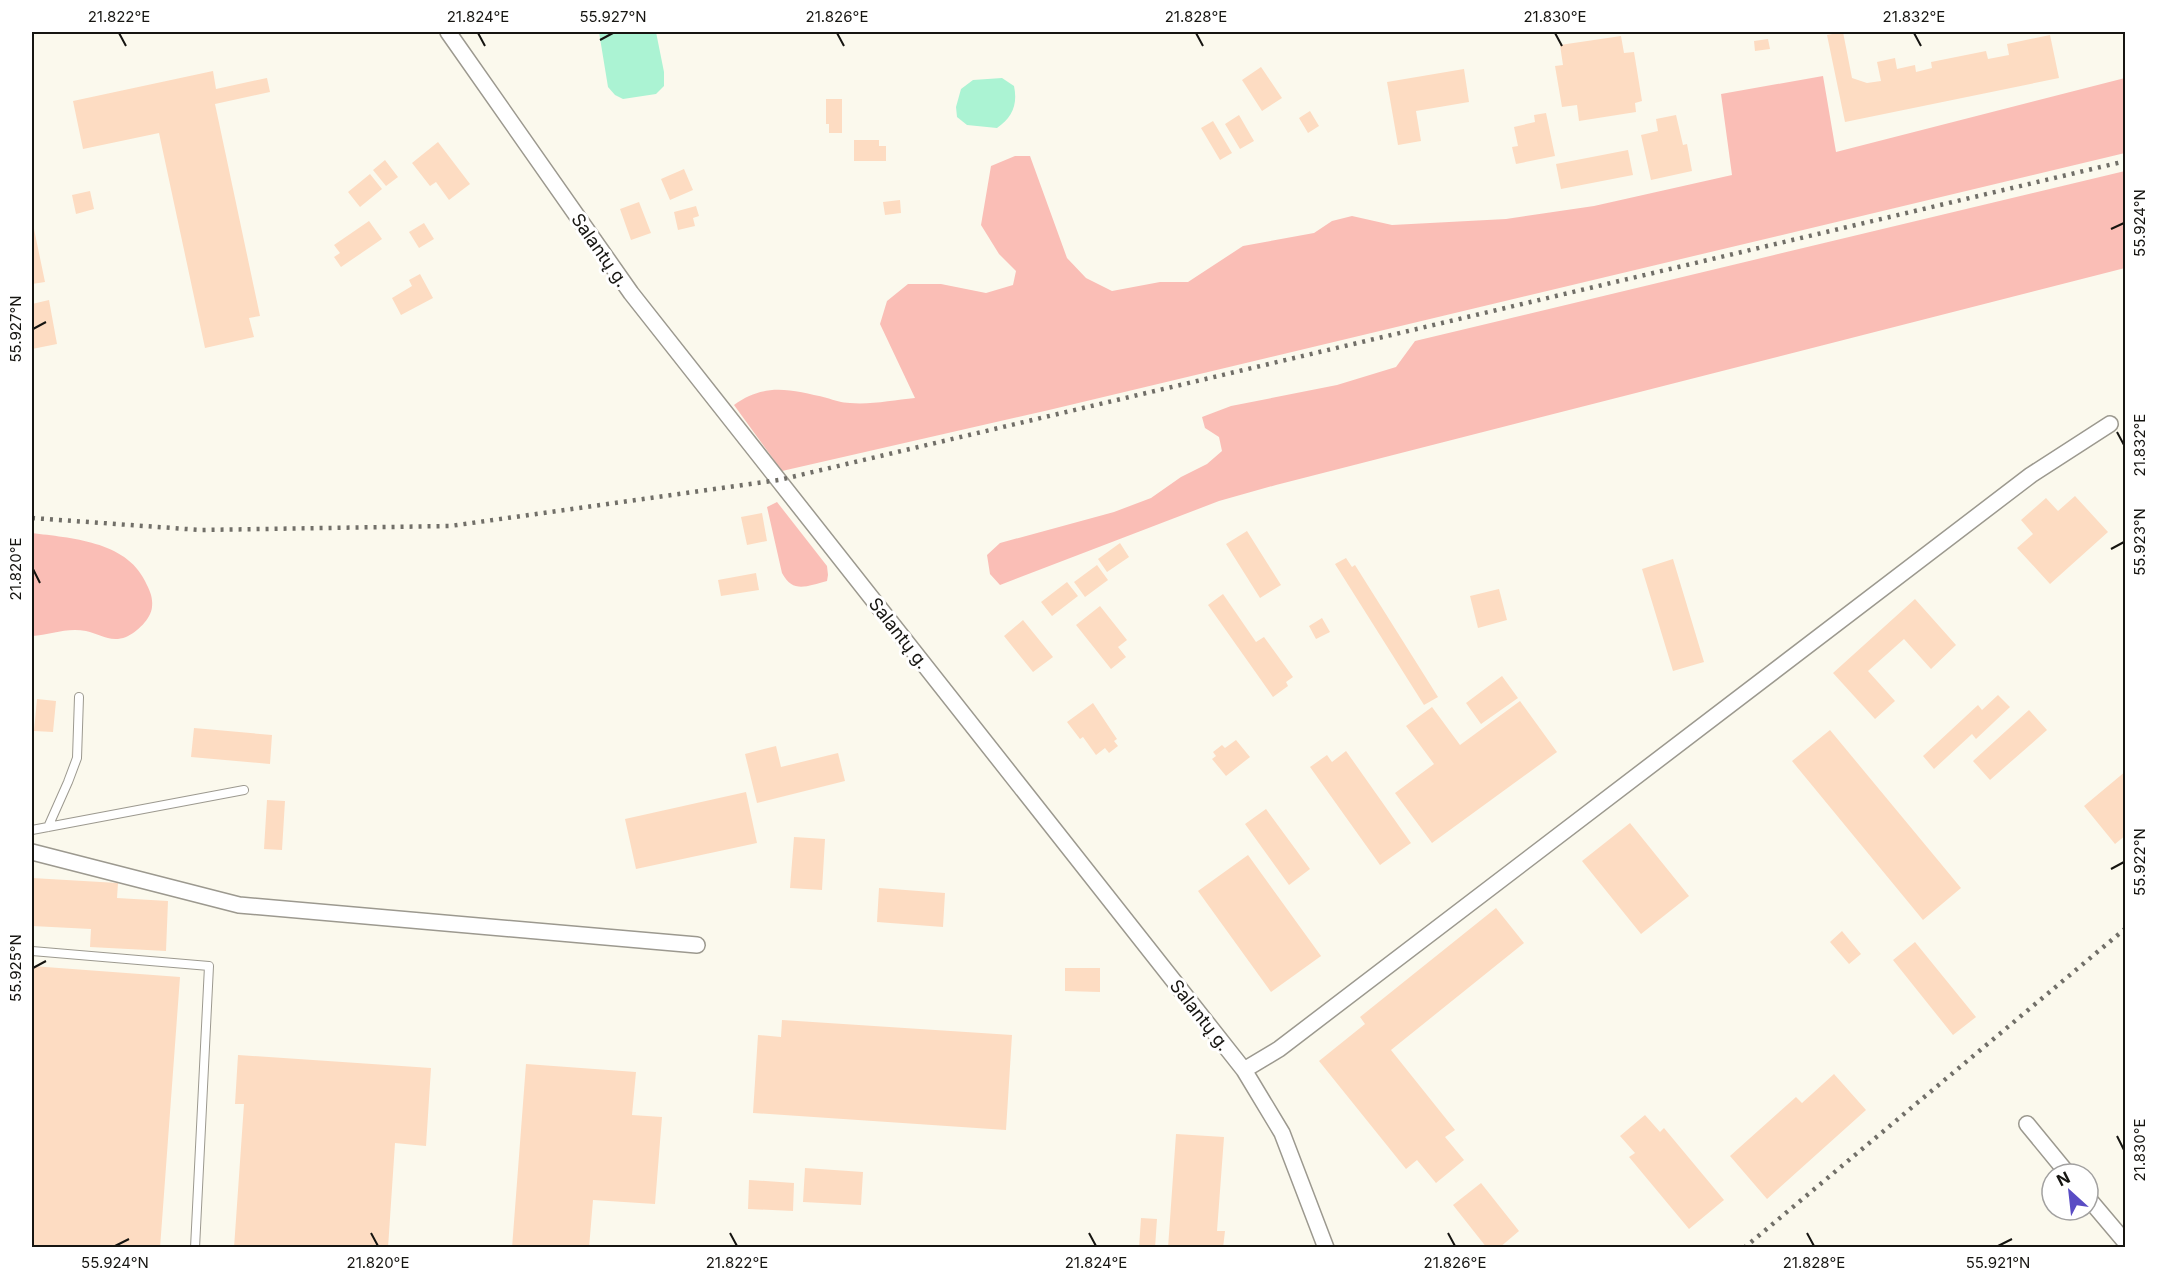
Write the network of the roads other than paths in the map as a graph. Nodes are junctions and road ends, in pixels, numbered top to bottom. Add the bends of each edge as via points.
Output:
1 (448, 32) edge
2 (2110, 424) dead end
3 (79, 697) dead end
4 (244, 790) dead end
5 (48, 827) junction
6 (32, 830) edge
7 (32, 852) edge
8 (697, 945) dead end
9 (32, 951) edge
10 (1244, 1070) junction
11 (2027, 1124) dead end
12 (2058, 1162) edge
13 (2100, 1212) edge
14 (2126, 1243) edge
15 (195, 1248) edge
16 (1326, 1248) edge

1 - 10 street, Salantų g. via 630,293
2 - 10 street via 2031,475 1279,1049
3 - 5 lane via 76,758
4 - 5 lane
5 - 6 lane
7 - 8 street via 239,905
9 - 15 lane via 209,966
10 - 16 street, Salantų g. via 1282,1133
11 - 12 street
13 - 14 street

